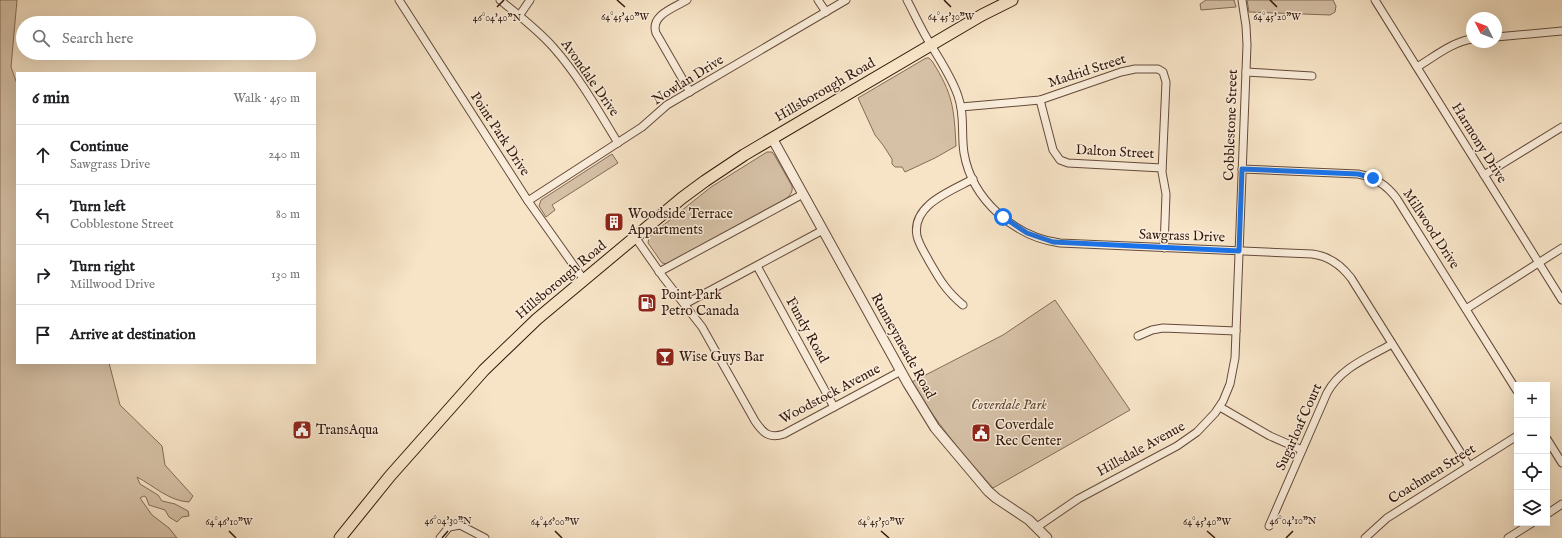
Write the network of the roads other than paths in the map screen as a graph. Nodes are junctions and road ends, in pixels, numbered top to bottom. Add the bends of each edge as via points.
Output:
1 (399, 0) edge
2 (500, 0) edge
3 (530, 0) edge
4 (687, 0) edge
5 (818, 0) edge
6 (846, 0) edge
7 (906, 0) edge
8 (1012, 0) edge
9 (1242, 0) edge
10 (1375, 0) edge
11 (826, 12) junction
12 (519, 16) junction
13 (1562, 31) edge
14 (1502, 36) edge
15 (1466, 41) edge
16 (931, 46) junction
17 (1417, 67) junction
18 (1246, 72) junction
19 (1312, 76) dead end
20 (690, 92) junction
21 (1040, 100) junction
22 (961, 107) junction
23 (1562, 127) edge
24 (772, 138) junction
25 (618, 143) junction
26 (1162, 168) junction
27 (1242, 169) junction
28 (1484, 175) junction
29 (973, 179) junction
30 (802, 194) junction
31 (528, 201) junction
32 (822, 230) junction
33 (635, 237) junction
34 (1164, 248) junction
35 (1562, 248) edge
36 (1239, 251) junction
37 (1539, 262) junction
38 (757, 266) junction
39 (659, 272) junction
40 (584, 280) junction
41 (1562, 300) edge
42 (685, 304) junction
43 (963, 304) dead end
44 (1466, 309) junction
45 (1236, 331) junction
46 (1138, 336) dead end
47 (1392, 344) junction
48 (901, 371) junction
49 (1514, 386) edge
50 (1220, 406) junction
51 (834, 407) junction
52 (1514, 438) edge
53 (1550, 444) edge
54 (1302, 450) junction
55 (1562, 463) edge
56 (1469, 466) junction
57 (1562, 504) edge
58 (1550, 512) edge
59 (1269, 526) dead end
60 (1527, 526) edge
61 (1037, 527) junction
62 (340, 538) edge
63 (440, 538) edge
64 (485, 538) edge
65 (1046, 538) edge
66 (1365, 538) edge
67 (1508, 538) edge

1 - 31 street, Point Park Drive
2 - 12 street, Avondale Drive
3 - 12 street
4 - 20 street via 660,16 654,26 656,34
5 - 11 street
6 - 11 street, Nowlan Drive
7 - 16 street, Sawgrass Drive
8 - 16 main road, Hillsborough Road
9 - 18 street, Cobblestone Street via 1247,35
10 - 17 street, Harmony Drive
11 - 20 street, Nowlan Drive
12 - 25 street, Avondale Drive via 565,61
13 - 14 street
15 - 17 street via 1454,44
16 - 22 street, Sawgrass Drive via 953,82
16 - 24 main road, Hillsborough Road
17 - 28 street, Harmony Drive
18 - 19 street
18 - 27 street, Cobblestone Street
20 - 25 street, Nowlan Drive via 667,105 642,127
21 - 22 street, Madrid Street
21 - 26 street, Dalton Street via 1053,150 1060,160 1068,163
21 - 26 street, Madrid Street via 1128,70 1160,69 1166,82
22 - 29 street, Sawgrass Drive via 964,154
23 - 28 street
24 - 30 street, Runneymeade Road
24 - 33 main road, Hillsborough Road via 705,181
25 - 31 street, Nowlan Drive
26 - 34 street, Madrid Street via 1166,194
27 - 36 street, Cobblestone Street
27 - 44 street, Millwood Drive via 1358,174 1387,186
28 - 37 street, Harmony Drive
29 - 34 street, Sawgrass Drive via 988,202 1003,217 1021,230 1040,238 1068,244
29 - 43 street via 928,205 921,214 917,226 921,246 947,291
30 - 32 street, Runneymeade Road
30 - 39 street
31 - 40 street, Point Park Drive
32 - 38 street
32 - 48 street, Runneymeade Road
33 - 39 street
33 - 40 main road, Hillsborough Road
34 - 36 street, Sawgrass Drive
35 - 37 street
36 - 45 street, Hillsdale Avenue
36 - 47 street, Sawgrass Drive via 1312,254 1329,258 1342,267 1351,278
37 - 41 street, Harmony Drive
37 - 44 street
38 - 42 street
38 - 51 street, Fundy Road
39 - 42 street
40 - 62 main road, Hillsborough Road via 524,331 484,370 390,476
42 - 51 street, Woodstock Avenue via 702,327 764,433 770,436 784,434
44 - 49 street, Millwood Drive
45 - 46 street via 1163,328
45 - 50 street, Hillsdale Avenue via 1233,371
47 - 54 street, Sugarloaf Court via 1336,378
47 - 56 street, Sawgrass Drive
48 - 51 street, Woodstock Avenue
48 - 61 street, Runneymeade Road via 935,428 985,486 996,498
50 - 54 street via 1270,436
50 - 61 street, Hillsdale Avenue via 1202,428 1185,441 1078,499
52 - 56 street, Coachmen Street
53 - 55 street
54 - 59 street, Sugarloaf Court
56 - 66 street, Coachmen Street via 1387,518
57 - 58 street
60 - 67 street
61 - 65 street, Runneymeade Road
63 - 64 street via 449,527 460,525

